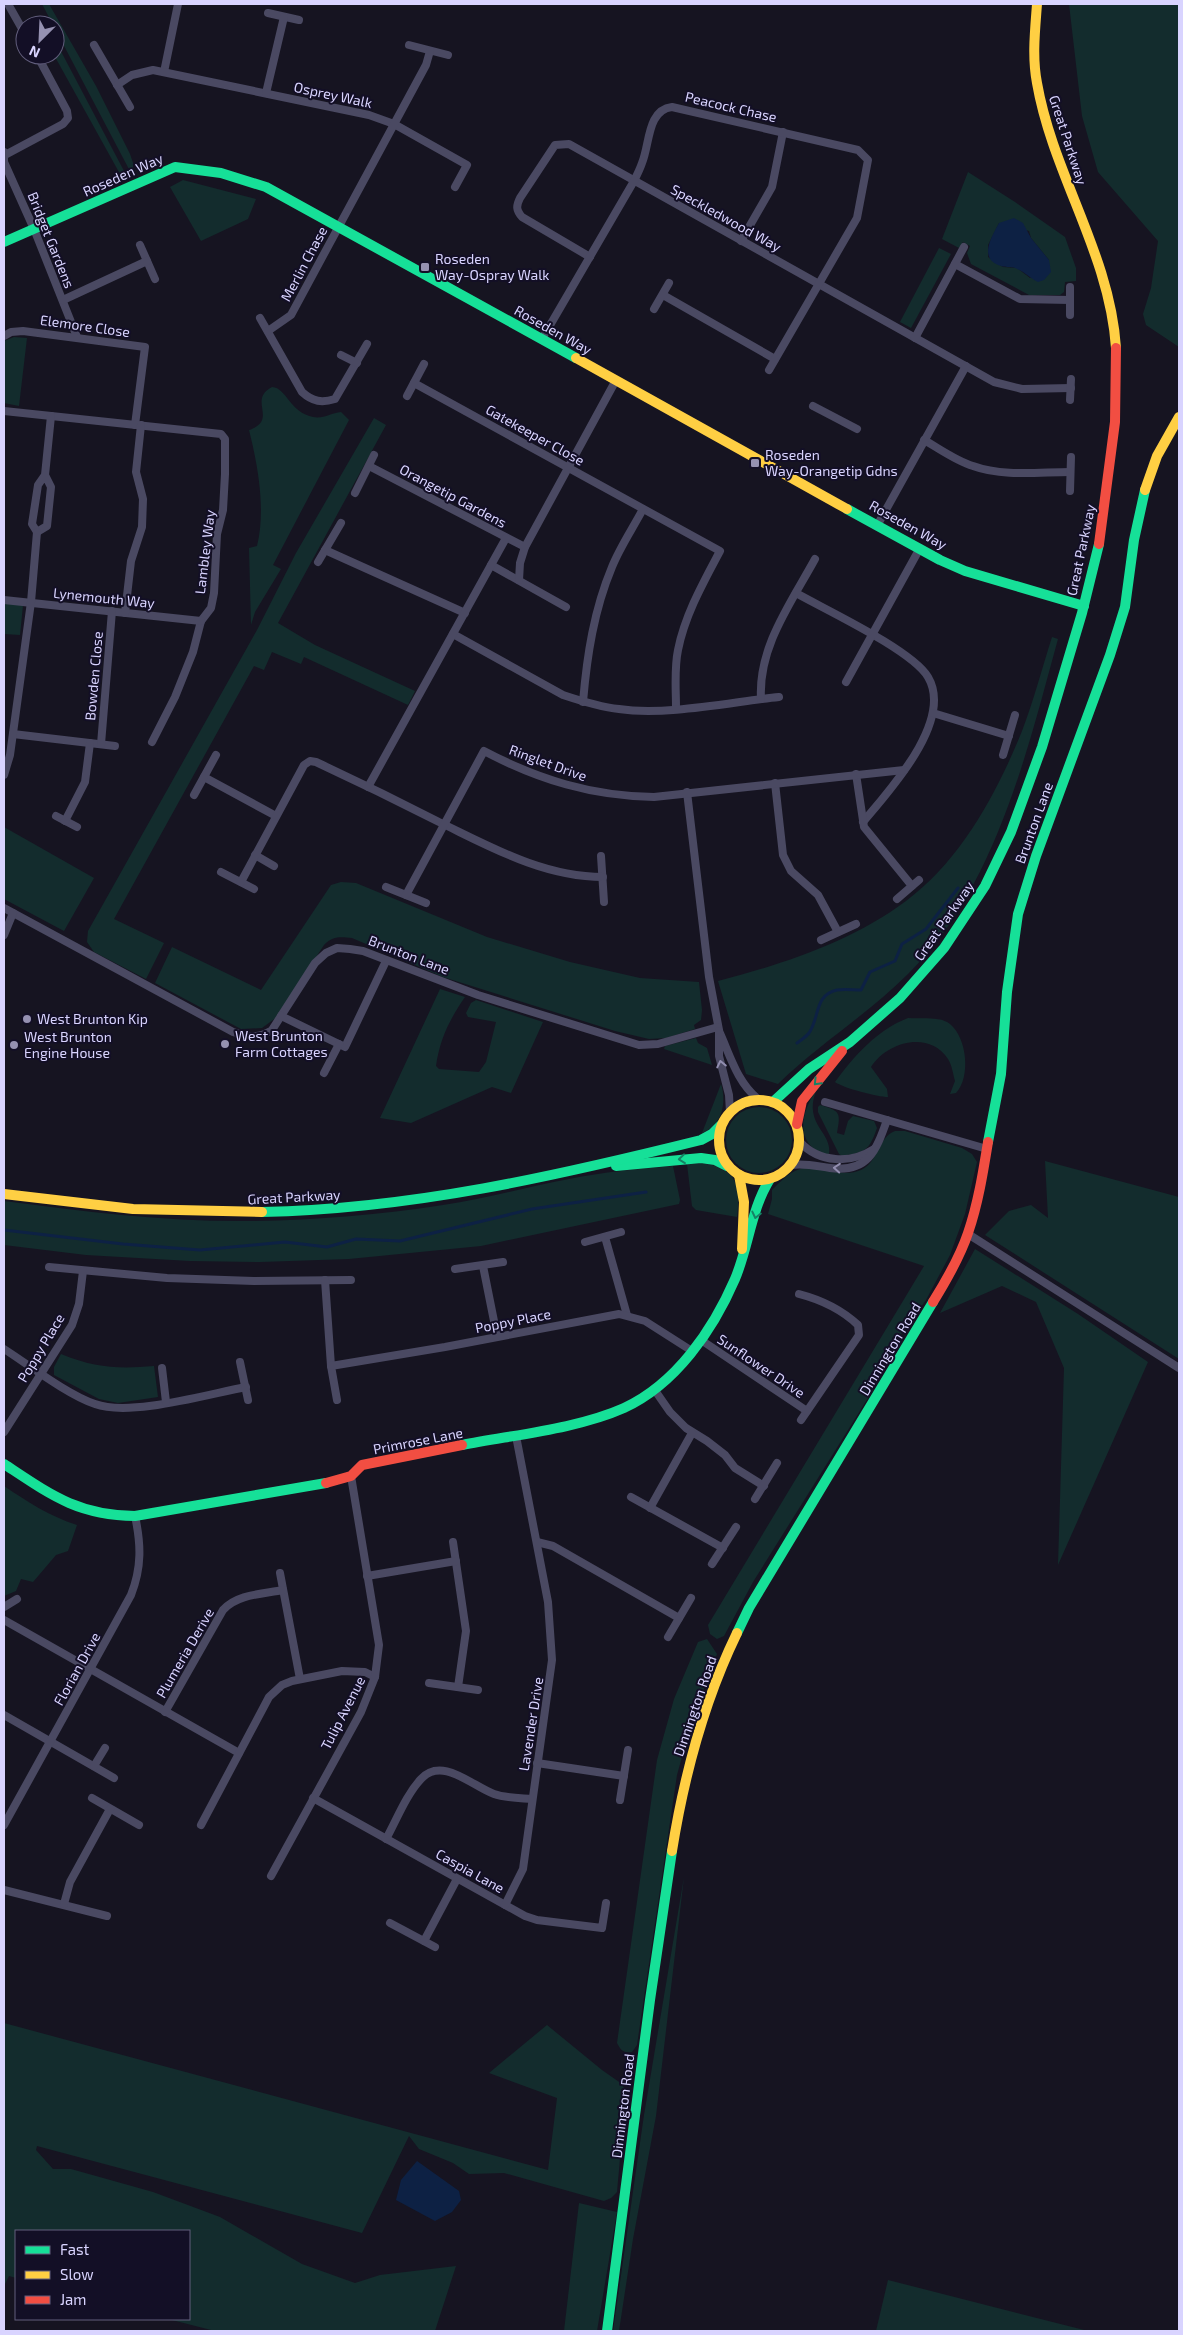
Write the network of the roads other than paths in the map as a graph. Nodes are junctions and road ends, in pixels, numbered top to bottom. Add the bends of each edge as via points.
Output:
1 (8, 4) edge
2 (178, 4) edge
3 (1037, 4) edge
4 (268, 13) dead end
5 (15, 16) edge
6 (284, 17) junction
7 (299, 20) dead end
8 (94, 45) dead end
9 (409, 45) dead end
10 (430, 51) junction
11 (448, 55) dead end
12 (42, 65) edge
13 (164, 72) junction
14 (117, 85) junction
15 (266, 93) junction
16 (130, 107) dead end
17 (394, 124) junction
18 (783, 132) junction
19 (4, 158) edge
20 (634, 181) junction
21 (455, 187) dead end
22 (338, 227) junction
23 (34, 229) junction
24 (741, 241) junction
25 (4, 242) edge
26 (140, 245) dead end
27 (964, 247) dead end
28 (590, 256) junction
29 (147, 261) junction
30 (955, 264) junction
31 (155, 279) dead end
32 (669, 283) dead end
33 (818, 284) junction
34 (1070, 287) dead end
35 (663, 295) junction
36 (63, 300) junction
37 (1070, 300) junction
38 (654, 309) dead end
39 (1070, 315) dead end
40 (260, 318) dead end
41 (268, 331) junction
42 (4, 336) edge
43 (77, 337) junction
44 (915, 338) junction
45 (542, 340) junction
46 (368, 344) dead end
47 (340, 355) dead end
48 (775, 359) junction
49 (357, 363) junction
50 (424, 364) dead end
51 (966, 366) junction
52 (769, 370) dead end
53 (1071, 379) dead end
54 (616, 380) junction
55 (414, 383) junction
56 (1070, 388) junction
57 (407, 396) dead end
58 (1070, 400) dead end
59 (813, 406) dead end
60 (4, 411) edge
61 (50, 416) junction
62 (1179, 417) edge
63 (138, 425) junction
64 (857, 429) dead end
65 (924, 440) junction
66 (374, 456) dead end
67 (1070, 457) dead end
68 (369, 466) junction
69 (568, 468) junction
70 (1070, 472) junction
71 (45, 476) junction
72 (1070, 491) dead end
73 (355, 492) dead end
74 (643, 509) junction
75 (341, 523) dead end
76 (878, 524) junction
77 (37, 532) junction
78 (506, 538) junction
79 (525, 548) junction
80 (920, 548) junction
81 (325, 550) junction
82 (815, 559) dead end
83 (318, 562) dead end
84 (491, 565) junction
85 (519, 580) junction
86 (796, 593) junction
87 (4, 600) edge
88 (31, 602) junction
89 (1084, 606) junction
90 (566, 607) dead end
91 (112, 611) junction
92 (125, 613) junction
93 (464, 613) junction
94 (201, 621) junction
95 (453, 634) junction
96 (872, 635) junction
97 (846, 682) dead end
98 (779, 697) dead end
99 (762, 699) junction
100 (583, 702) junction
101 (676, 708) junction
102 (933, 714) junction
103 (1015, 715) dead end
104 (13, 734) junction
105 (1009, 736) junction
106 (152, 742) dead end
107 (90, 743) junction
108 (101, 744) junction
109 (115, 746) dead end
110 (216, 755) dead end
111 (1003, 755) dead end
112 (904, 770) junction
113 (856, 774) junction
114 (4, 775) edge
115 (204, 777) junction
116 (775, 783) junction
117 (368, 786) junction
118 (687, 792) junction
119 (194, 795) dead end
120 (56, 816) dead end
121 (276, 816) junction
122 (65, 820) junction
123 (863, 822) junction
124 (445, 824) junction
125 (76, 827) dead end
126 (255, 856) junction
127 (601, 856) dead end
128 (274, 866) dead end
129 (221, 872) dead end
130 (603, 877) junction
131 (919, 880) dead end
132 (240, 882) junction
133 (912, 886) junction
134 (386, 887) dead end
135 (254, 889) dead end
136 (406, 895) junction
137 (897, 899) dead end
138 (604, 902) dead end
139 (426, 903) dead end
140 (4, 908) edge
141 (13, 913) junction
142 (856, 924) dead end
143 (838, 932) junction
144 (4, 934) edge
145 (821, 940) dead end
146 (386, 960) junction
147 (281, 1016) junction
148 (718, 1029) junction
149 (339, 1044) junction
150 (848, 1044) junction
151 (324, 1073) dead end
152 (758, 1099) junction
153 (773, 1102) junction
154 (825, 1102) dead end
155 (730, 1112) junction
156 (887, 1120) junction
157 (721, 1125) junction
158 (797, 1127) junction
159 (800, 1142) junction
160 (874, 1148) junction
161 (987, 1149) junction
162 (791, 1165) junction
163 (729, 1166) junction
164 (583, 1170) junction
165 (739, 1175) junction
166 (770, 1179) junction
167 (4, 1194) edge
168 (621, 1232) dead end
169 (968, 1234) junction
170 (605, 1237) junction
171 (585, 1242) dead end
172 (742, 1252) junction
173 (503, 1262) dead end
174 (483, 1266) junction
175 (49, 1268) dead end
176 (455, 1269) dead end
177 (84, 1271) junction
178 (325, 1280) junction
179 (352, 1280) dead end
180 (799, 1294) dead end
181 (627, 1315) junction
182 (497, 1336) junction
183 (701, 1340) junction
184 (4, 1349) edge
185 (692, 1351) junction
186 (240, 1362) dead end
187 (331, 1366) junction
188 (162, 1368) dead end
189 (1179, 1368) edge
190 (42, 1373) junction
191 (246, 1387) junction
192 (654, 1389) junction
193 (248, 1400) dead end
194 (337, 1400) dead end
195 (166, 1402) junction
196 (807, 1412) junction
197 (801, 1420) dead end
198 (4, 1432) edge
199 (692, 1433) junction
200 (516, 1436) junction
201 (778, 1463) dead end
202 (4, 1464) edge
203 (350, 1476) junction
204 (764, 1486) junction
205 (631, 1497) dead end
206 (755, 1499) dead end
207 (650, 1508) junction
208 (135, 1516) junction
209 (736, 1527) dead end
210 (453, 1542) dead end
211 (537, 1542) junction
212 (723, 1548) junction
213 (456, 1561) junction
214 (712, 1564) dead end
215 (280, 1573) dead end
216 (367, 1576) junction
217 (283, 1590) junction
218 (691, 1598) dead end
219 (17, 1599) dead end
220 (4, 1608) edge
221 (679, 1618) junction
222 (4, 1620) edge
223 (668, 1637) dead end
224 (91, 1669) junction
225 (376, 1677) junction
226 (300, 1679) junction
227 (429, 1683) dead end
228 (458, 1687) junction
229 (478, 1690) dead end
230 (165, 1712) junction
231 (4, 1715) edge
232 (50, 1742) junction
233 (104, 1748) dead end
234 (628, 1750) dead end
235 (239, 1753) junction
236 (537, 1763) junction
237 (94, 1766) junction
238 (624, 1776) junction
239 (114, 1778) dead end
240 (92, 1798) dead end
241 (313, 1798) junction
242 (532, 1799) junction
243 (620, 1800) dead end
244 (110, 1809) junction
245 (4, 1825) edge
246 (139, 1825) dead end
247 (201, 1826) dead end
248 (386, 1838) junction
249 (270, 1876) dead end
250 (457, 1879) junction
251 (4, 1890) edge
252 (606, 1903) dead end
253 (64, 1904) junction
254 (505, 1905) junction
255 (107, 1916) dead end
256 (390, 1923) dead end
257 (424, 1941) junction
258 (434, 1947) dead end
259 (607, 2331) edge

1 - 5 street
2 - 13 street
3 - 89 street, Great Parkway via 1034,63 1041,103 1057,157 1110,299 1116,353 1116,424 1102,523
4 - 6 street
6 - 7 street
6 - 15 street
8 - 14 street
9 - 10 street
10 - 11 street
10 - 17 street via 426,65
12 - 19 street via 68,118
13 - 14 street, Osprey Walk via 142,72
13 - 15 street, Osprey Walk
14 - 16 street
15 - 17 street, Osprey Walk via 369,115
17 - 21 street, Osprey Walk via 467,165
17 - 22 street
18 - 20 street, Peacock Chase via 665,107 653,121 643,162
18 - 24 street, Peacock Chase via 772,187
18 - 33 street, Peacock Chase via 858,150 868,160 857,218
19 - 23 street, Bridget Gardens
20 - 24 street, Speckledwood Way
20 - 28 street
20 - 28 street, Speckledwood Way via 562,143 549,150 516,204 522,217
22 - 23 street, Roseden Way via 266,187 187,167 175,167
22 - 41 street, Merlin Chase via 291,315
22 - 45 street, Roseden Way
23 - 25 street, Roseden Way
23 - 36 street, Bridget Gardens
24 - 33 street, Speckledwood Way
26 - 29 street
27 - 30 street
28 - 45 street
29 - 31 street
29 - 36 street, Elemore Close
30 - 37 street via 1020,299
30 - 44 street
32 - 35 street
33 - 44 street, Speckledwood Way
33 - 48 street
34 - 37 street
35 - 38 street
35 - 48 street
36 - 43 street, Bridget Gardens
37 - 39 street
40 - 41 street
41 - 49 street via 302,392 312,400 325,402 335,398
42 - 43 street, Elemore Close via 23,331
43 - 63 street, Elemore Close via 145,347
44 - 51 street, Speckledwood Way
45 - 54 street, Roseden Way
46 - 49 street
47 - 49 street
48 - 52 street
50 - 55 street
51 - 56 street, Speckledwood Way via 1008,387
51 - 65 street
53 - 56 street
54 - 69 street
54 - 76 street, Roseden Way
55 - 57 street
55 - 69 street, Gatekeeper Close
56 - 58 street
59 - 64 street
60 - 61 street, Lambley Way
61 - 63 street, Lambley Way
61 - 71 street
62 - 161 street, Brunton Lane via 1157,456 1146,484 1125,607 1018,914 1000,1074
63 - 92 street via 136,472 143,499 142,527 131,561
63 - 94 street, Lambley Way via 221,434 226,439 223,510 217,534 214,593 211,608
65 - 70 street via 972,466 996,471
65 - 76 street
66 - 68 street
67 - 70 street
68 - 73 street
68 - 78 street, Orangetip Gardens
69 - 74 street, Gatekeeper Close
69 - 79 street
70 - 72 street
71 - 77 street via 38,485 32,524
71 - 77 street via 52,487 47,526
74 - 100 street via 612,564 605,584 588,649
74 - 101 street, Gatekeeper Close via 720,551 701,585 682,634 676,671
75 - 81 street
76 - 80 street, Roseden Way
77 - 88 street
78 - 79 street, Orangetip Gardens
78 - 84 street
79 - 85 street
80 - 89 street, Roseden Way via 965,571
80 - 96 street
81 - 83 street
81 - 93 street
82 - 86 street
84 - 85 street
84 - 93 street
85 - 90 street
86 - 96 street
86 - 99 street via 766,654
87 - 88 street, Lynemouth Way
88 - 91 street, Lynemouth Way
88 - 104 street
89 - 150 street, Great Parkway via 1044,745 994,871 971,911 926,971
91 - 92 street, Lynemouth Way
91 - 108 street, Bowden Close
92 - 94 street, Lynemouth Way
93 - 95 street
94 - 106 street, Lambley Way via 193,652
95 - 100 street via 547,688
95 - 117 street
96 - 97 street
96 - 102 street via 905,655 928,676 933,690
98 - 99 street
99 - 101 street
100 - 101 street via 619,710
102 - 105 street
102 - 112 street via 925,736
103 - 105 street
104 - 107 street
104 - 114 street
105 - 111 street
107 - 108 street
107 - 122 street via 85,782
108 - 109 street
110 - 115 street
112 - 113 street, Ringlet Drive
112 - 123 street
113 - 116 street, Ringlet Drive
113 - 123 street
115 - 119 street
115 - 121 street
116 - 118 street, Ringlet Drive
116 - 143 street via 783,855 791,871 818,895
117 - 121 street via 310,761 304,765
117 - 124 street
118 - 124 street, Ringlet Drive via 624,796 587,791 536,775 484,751
118 - 148 street
120 - 122 street
121 - 126 street
122 - 125 street
123 - 133 street via 864,828
124 - 130 street via 511,858 583,877
124 - 136 street, Ringlet Drive
126 - 128 street
126 - 132 street
127 - 130 street
129 - 132 street
130 - 138 street
131 - 133 street
132 - 135 street
133 - 137 street
134 - 136 street
136 - 139 street
140 - 141 street, Brunton Lane
141 - 144 street
141 - 147 street, Brunton Lane via 233,1032 249,1037 263,1036 272,1030
142 - 143 street
143 - 145 street
146 - 147 street, Brunton Lane via 350,949 337,948 326,953 315,963
146 - 148 street, Brunton Lane via 478,995 639,1045 658,1044
146 - 149 street via 345,1047
147 - 149 street
148 - 152 street via 739,1078 747,1091
155 -> 148 street via 719,1056
149 - 151 street
150 - 153 street, Great Parkway via 812,1066
150 -> 158 street, Great Parkway via 802,1101
152 - 153 street, Great Parkway
152 - 155 street, Great Parkway via 742,1103
153 - 158 street, Great Parkway via 789,1112
154 - 156 street
155 - 157 street, Great Parkway
156 - 160 street
156 - 161 street
157 - 163 street, Great Parkway via 719,1147
157 - 164 street, Great Parkway via 701,1140
158 - 159 street, Great Parkway
159 - 160 street via 814,1154 838,1159 855,1158
159 - 162 street
160 -> 162 street via 868,1161 854,1168 837,1169 804,1163
161 - 169 street, Dinnington Road
162 - 166 street
163 -> 164 street, Great Parkway via 702,1158
163 - 165 street, Great Parkway
164 - 167 street, Great Parkway via 468,1193 350,1208 258,1213 173,1212 68,1204
165 - 166 street via 754,1180
165 - 172 street, Primrose Lane via 744,1197
166 -> 172 street, Primrose Lane via 761,1193
168 - 170 street
169 - 189 street
169 - 259 street, Dinnington Road via 945,1283 749,1608 707,1704 679,1807
170 - 171 street
170 - 181 street
172 - 183 street, Primrose Lane via 731,1288
173 - 174 street
174 - 176 street
174 - 182 street
175 - 177 street
177 - 178 street via 167,1278
177 - 190 street, Poppy Place via 72,1325
178 - 179 street
178 - 187 street
180 - 196 street, Sunflower Drive via 820,1300 858,1325 859,1335
181 - 182 street, Poppy Place
181 - 185 street, Poppy Place via 645,1321
182 - 187 street, Poppy Place
183 - 185 street, Primrose Lane
183 - 196 street, Sunflower Drive
184 - 190 street
185 - 192 street, Primrose Lane
186 - 191 street
187 - 194 street
188 - 195 street
190 - 195 street via 78,1396 104,1407 126,1408
190 - 198 street, Poppy Place
191 - 193 street
191 - 195 street
192 - 199 street via 670,1412
192 - 200 street, Primrose Lane via 608,1414
196 - 197 street, Sunflower Drive
199 - 204 street via 707,1441 735,1468
199 - 207 street
200 - 203 street, Primrose Lane via 362,1465
200 - 211 street, Lavender Drive
201 - 204 street
202 - 208 street, Primrose Lane via 76,1508 90,1513
203 - 208 street, Primrose Lane via 337,1481
203 - 216 street, Tulip Avenue
204 - 206 street
205 - 207 street
207 - 212 street
208 - 224 street, Florian Drive via 141,1556 136,1582 127,1605
209 - 212 street
210 - 213 street
211 - 221 street via 553,1546
211 - 236 street, Lavender Drive via 548,1602 552,1660
212 - 214 street
213 - 216 street
213 - 228 street via 466,1631
215 - 217 street
216 - 225 street, Tulip Avenue via 379,1645
217 - 226 street
217 - 230 street, Plumeria Derive via 237,1599 228,1604
218 - 221 street
219 - 220 street
221 - 223 street
222 - 224 street
224 - 230 street
224 - 232 street, Florian Drive
225 - 226 street via 352,1670
225 - 241 street, Tulip Avenue via 361,1712
226 - 235 street via 282,1685 269,1698
227 - 228 street
228 - 229 street
230 - 235 street
231 - 232 street
232 - 237 street
232 - 245 street, Florian Drive
233 - 237 street
234 - 238 street
235 - 247 street
236 - 238 street
236 - 242 street, Lavender Drive
237 - 239 street
238 - 243 street
240 - 244 street
241 - 248 street, Caspia Lane
241 - 249 street, Tulip Avenue
242 - 248 street via 496,1795 451,1773 437,1770 417,1784
242 - 254 street, Lavender Drive via 523,1869
244 - 246 street
244 - 253 street via 70,1882
248 - 250 street, Caspia Lane
250 - 254 street, Caspia Lane
250 - 257 street
251 - 253 street
252 - 254 street, Caspia Lane via 602,1928 537,1920
253 - 255 street
256 - 257 street
257 - 258 street

